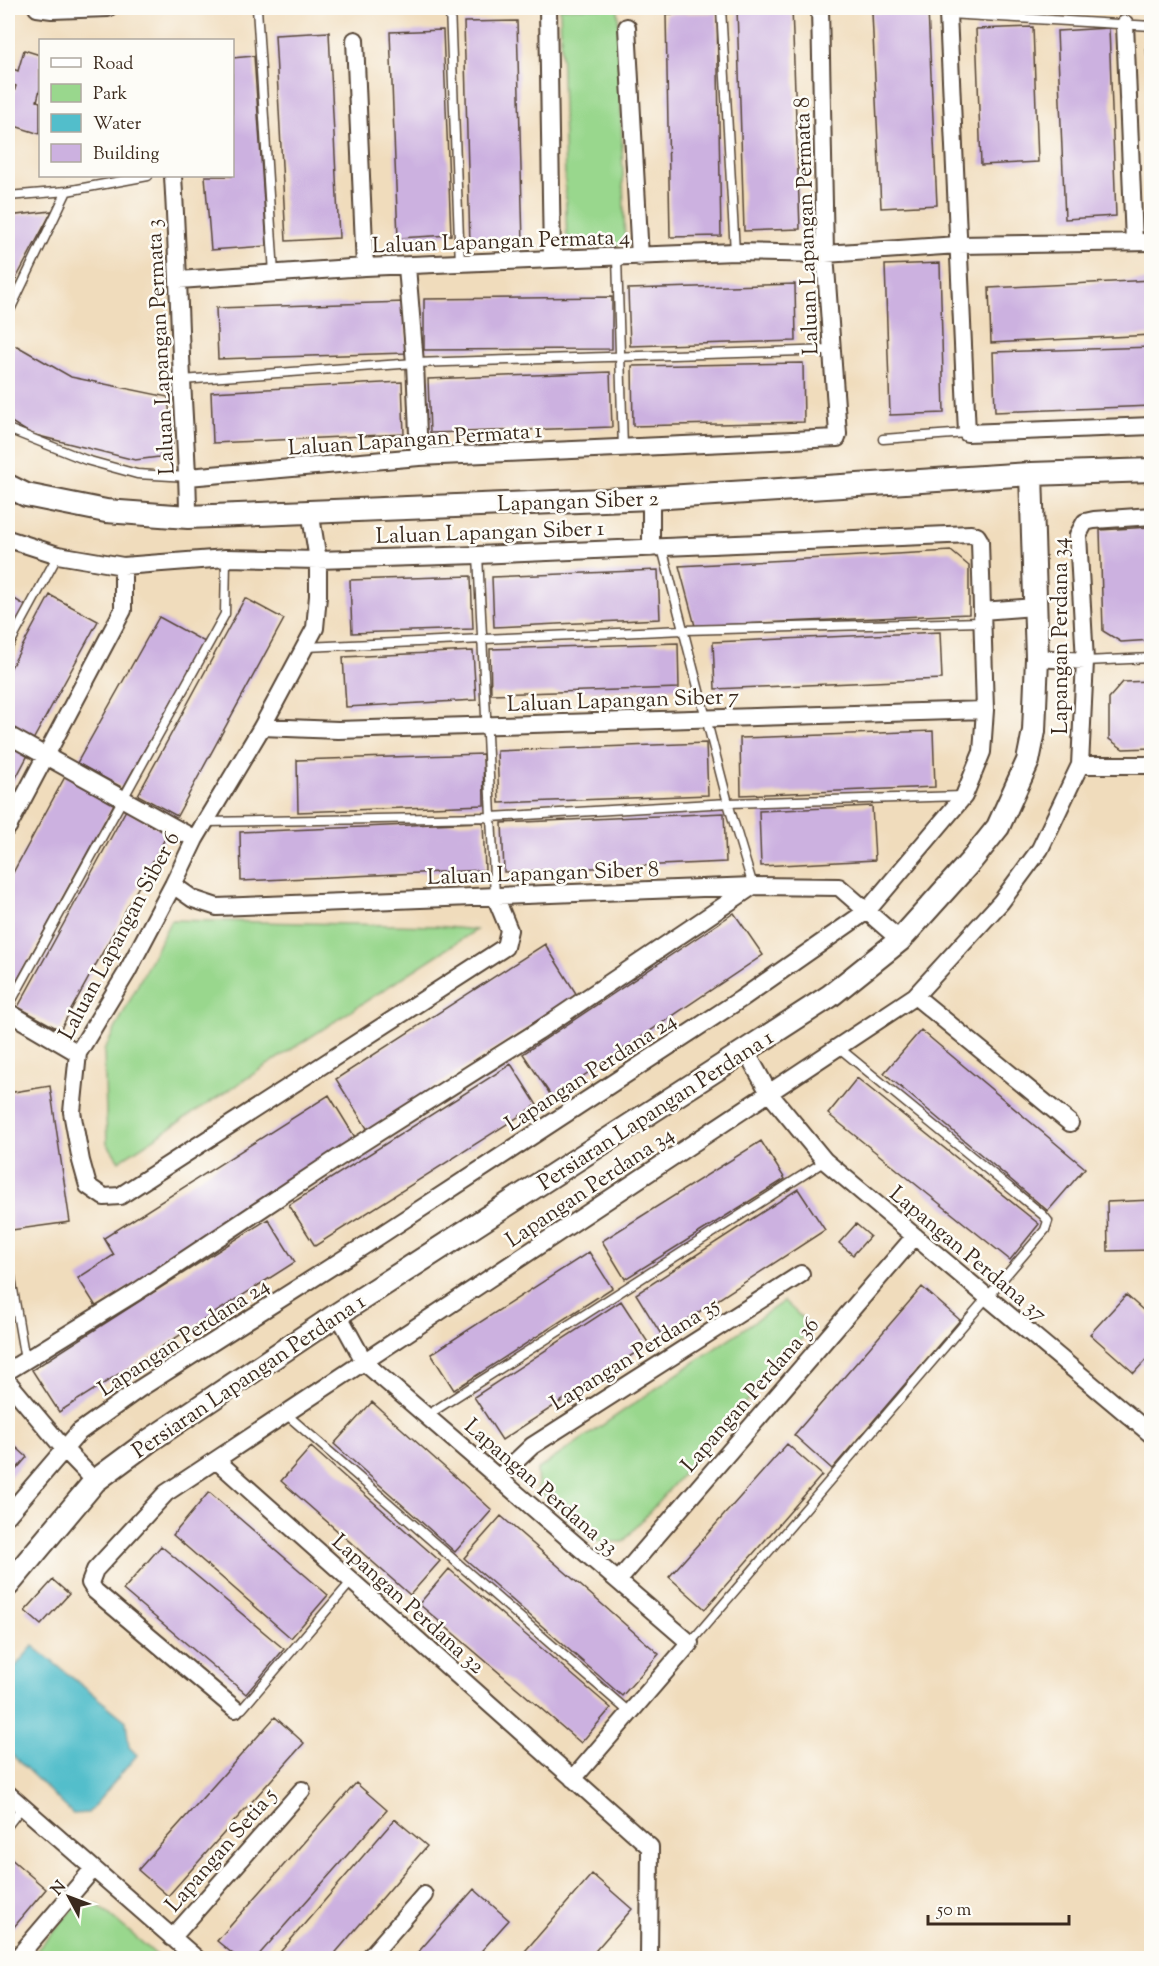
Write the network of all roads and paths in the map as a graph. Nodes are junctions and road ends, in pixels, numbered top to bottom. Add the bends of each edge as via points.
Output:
1 (37, 8) edge
2 (108, 8) edge
3 (258, 8) edge
4 (450, 8) edge
5 (548, 8) edge
6 (721, 8) edge
7 (820, 8) edge
8 (948, 14) joint
9 (1125, 24) junction
10 (1152, 26) edge
11 (627, 27) dead end
12 (355, 40) dead end
13 (143, 177) edge
14 (172, 177) edge
15 (68, 191) junction
16 (8, 196) edge
17 (1134, 242) junction
18 (1152, 242) edge
19 (958, 245) junction
20 (735, 252) junction
21 (825, 254) junction
22 (640, 257) junction
23 (616, 258) junction
24 (552, 259) junction
25 (460, 264) junction
26 (365, 267) junction
27 (407, 267) junction
28 (274, 274) junction
29 (179, 280) junction
30 (8, 314) edge
31 (833, 351) junction
32 (620, 356) junction
33 (416, 363) junction
34 (182, 380) junction
35 (1152, 426) edge
36 (8, 429) edge
37 (967, 433) junction
38 (833, 439) joint
39 (883, 439) dead end
40 (623, 448) junction
41 (419, 457) junction
42 (1152, 470) edge
43 (1031, 474) junction
44 (188, 477) junction
45 (8, 486) edge
46 (651, 498) junction
47 (310, 510) junction
48 (1152, 516) edge
49 (188, 517) junction
50 (977, 536) joint
51 (8, 539) edge
52 (657, 548) junction
53 (58, 555) junction
54 (478, 555) junction
55 (226, 558) junction
56 (318, 560) junction
57 (123, 566) junction
58 (1034, 607) junction
59 (982, 616) junction
60 (683, 630) junction
61 (482, 640) junction
62 (8, 647) edge
63 (306, 647) junction
64 (1037, 658) junction
65 (1152, 658) edge
66 (1085, 661) junction
67 (985, 710) junction
68 (705, 719) junction
69 (487, 726) junction
70 (261, 727) junction
71 (8, 735) edge
72 (45, 756) junction
73 (1080, 765) junction
74 (1152, 765) edge
75 (964, 796) junction
76 (124, 799) junction
77 (728, 803) junction
78 (491, 817) junction
79 (205, 822) junction
80 (8, 827) edge
81 (195, 839) junction
82 (173, 885) junction
83 (753, 886) junction
84 (495, 896) junction
85 (867, 911) junction
86 (900, 940) junction
87 (915, 996) junction
88 (8, 1007) edge
89 (8, 1012) edge
90 (838, 1047) junction
91 (746, 1051) junction
92 (78, 1053) junction
93 (770, 1093) junction
94 (1070, 1123) dead end
95 (825, 1161) junction
96 (915, 1236) junction
97 (8, 1260) edge
98 (801, 1274) dead end
99 (987, 1297) junction
100 (338, 1314) junction
101 (25, 1360) junction
102 (365, 1363) junction
103 (8, 1371) edge
104 (9, 1389) edge
105 (286, 1414) junction
106 (426, 1416) junction
107 (1152, 1435) edge
108 (65, 1450) junction
109 (216, 1460) junction
110 (498, 1478) junction
111 (94, 1481) junction
112 (8, 1515) edge
113 (618, 1581) junction
114 (351, 1582) junction
115 (8, 1584) edge
116 (690, 1643) junction
117 (235, 1709) joint
118 (629, 1712) junction
119 (573, 1779) junction
120 (302, 1790) dead end
121 (8, 1794) edge
122 (22, 1807) junction
123 (8, 1825) edge
124 (93, 1869) junction
125 (424, 1895) dead end
126 (172, 1938) junction
127 (17, 1959) edge
128 (196, 1959) edge
129 (369, 1959) edge
130 (649, 1959) edge

1 - 2 street
3 - 28 lane
4 - 25 lane
5 - 24 street
6 - 20 lane
7 - 21 street, Laluan Lapangan Permata 8
8 - 9 lane
8 - 19 street
9 - 10 lane
9 - 17 street
11 - 22 street
12 - 26 street
13 - 15 lane
14 - 29 street, Laluan Lapangan Permata 3
15 - 16 lane
15 - 30 lane
17 - 18 street, Laluan Lapangan Permata 4
17 - 19 street, Laluan Lapangan Permata 4
19 - 21 street, Laluan Lapangan Permata 4
19 - 37 street
20 - 21 street, Laluan Lapangan Permata 4
20 - 22 street, Laluan Lapangan Permata 4
21 - 31 street, Laluan Lapangan Permata 8
22 - 23 street, Laluan Lapangan Permata 4
23 - 24 street, Laluan Lapangan Permata 4
23 - 32 lane
24 - 25 street, Laluan Lapangan Permata 4
25 - 27 street, Laluan Lapangan Permata 4
26 - 27 street, Laluan Lapangan Permata 4
26 - 28 street, Laluan Lapangan Permata 4
27 - 33 street
28 - 29 street, Laluan Lapangan Permata 4
29 - 34 street, Laluan Lapangan Permata 3
31 - 32 lane
31 - 38 street, Laluan Lapangan Permata 8 via 838,434
32 - 33 lane
32 - 40 lane
33 - 34 lane
33 - 41 street
34 - 44 street, Laluan Lapangan Permata 3
35 - 37 street
36 - 44 lane, Laluan Lapangan Permata 1 via 86,460 137,474
37 - 39 lane
38 - 40 street, Laluan Lapangan Permata 1
40 - 41 street, Laluan Lapangan Permata 1
41 - 44 street, Laluan Lapangan Permata 1
42 - 43 street, Lapangan Siber 2
43 - 46 street, Lapangan Siber 2
43 - 58 street, Persiaran Lapangan Perdana 1
44 - 49 street, Laluan Lapangan Permata 3
45 - 49 street, Lapangan Siber 2 via 26,495 106,511
46 - 47 street, Lapangan Siber 2
46 - 52 street
47 - 49 street, Lapangan Siber 2
47 - 56 street, Laluan Lapangan Siber 6
48 - 66 street, Lapangan Perdana 34 via 1085,522 1078,535
50 - 52 street, Laluan Lapangan Siber 1
50 - 59 street, Lapangan Perdana 24
51 - 53 street, Laluan Lapangan Siber 1
52 - 54 street, Laluan Lapangan Siber 1
52 - 60 lane
53 - 57 street, Laluan Lapangan Siber 1
53 - 62 lane
54 - 56 street, Laluan Lapangan Siber 1
54 - 61 lane
55 - 56 street, Laluan Lapangan Siber 1
55 - 57 street, Laluan Lapangan Siber 1
55 - 76 lane via 225,614
56 - 63 street, Laluan Lapangan Siber 6 via 315,628
57 - 72 street via 123,610
58 - 59 street
58 - 64 street, Persiaran Lapangan Perdana 1
59 - 60 lane
59 - 67 street, Lapangan Perdana 24
60 - 61 lane
60 - 68 lane
61 - 63 lane
61 - 69 lane
63 - 70 street, Laluan Lapangan Siber 6
64 - 66 street
64 - 86 street, Persiaran Lapangan Perdana 1 via 1034,731 1017,788 998,826
65 - 66 lane
66 - 73 street, Lapangan Perdana 34
67 - 68 street, Laluan Lapangan Siber 7
67 - 75 street, Lapangan Perdana 24 via 982,752
68 - 69 street, Laluan Lapangan Siber 7
68 - 77 lane
69 - 70 street, Laluan Lapangan Siber 7 via 338,730
69 - 78 lane
70 - 79 street, Laluan Lapangan Siber 6
71 - 72 street
72 - 76 street
72 - 80 street
73 - 74 street
73 - 87 street, Lapangan Perdana 34 via 1040,849 1001,902
75 - 77 lane
75 - 85 street, Lapangan Perdana 24
76 - 81 street
76 - 88 lane
77 - 78 lane
77 - 83 lane
78 - 79 lane
78 - 84 lane
79 - 81 street, Laluan Lapangan Siber 6
81 - 82 street, Laluan Lapangan Siber 6
82 - 84 street, Laluan Lapangan Siber 8 via 193,899 217,907
82 - 92 street, Laluan Lapangan Siber 6
83 - 84 street, Laluan Lapangan Siber 8
83 - 85 street, Laluan Lapangan Siber 8 via 839,887
83 - 101 street via 538,1031
84 - 92 street, Laluan Lapangan Siber 6 via 509,930 505,947 120,1196 104,1197 88,1186 72,1112
85 - 86 street, Laluan Lapangan Siber 8
85 - 108 street, Lapangan Perdana 24 via 741,999 139,1389 79,1432
86 - 91 street, Persiaran Lapangan Perdana 1 via 830,996
87 - 90 street, Lapangan Perdana 34
87 - 94 street
89 - 92 street
90 - 93 street, Lapangan Perdana 34
90 - 99 lane via 1048,1221 1045,1230
91 - 93 street, Lapangan Perdana 37
91 - 100 street, Persiaran Lapangan Perdana 1
93 - 95 street, Lapangan Perdana 37
93 - 102 street, Lapangan Perdana 34
95 - 96 street, Lapangan Perdana 37
95 - 106 lane
96 - 99 street, Lapangan Perdana 37
96 - 113 street, Lapangan Perdana 36
97 - 101 lane
98 - 110 street, Lapangan Perdana 35 via 532,1446
99 - 107 street, Lapangan Perdana 37
99 - 116 lane
100 - 102 street
100 - 111 street, Persiaran Lapangan Perdana 1
101 - 103 street
102 - 105 street, Lapangan Perdana 34
102 - 106 street, Lapangan Perdana 33
104 - 108 street
105 - 109 street, Lapangan Perdana 34
105 - 118 lane
106 - 110 street, Lapangan Perdana 33
108 - 111 street
108 - 112 street, Lapangan Perdana 24
109 - 114 street, Lapangan Perdana 32
109 - 117 street, Lapangan Perdana 34 via 165,1493 95,1570 90,1582 95,1591
110 - 113 street, Lapangan Perdana 33
111 - 115 street, Persiaran Lapangan Perdana 1
113 - 116 street, Lapangan Perdana 33
114 - 117 lane via 242,1709
114 - 119 street, Lapangan Perdana 32
116 - 118 street
118 - 119 street
119 - 130 street, Lapangan Perdana 32 via 650,1847
120 - 126 street, Lapangan Setia 5
121 - 122 street
122 - 123 lane
122 - 124 street
124 - 126 street
124 - 127 street
125 - 129 street
126 - 128 street

